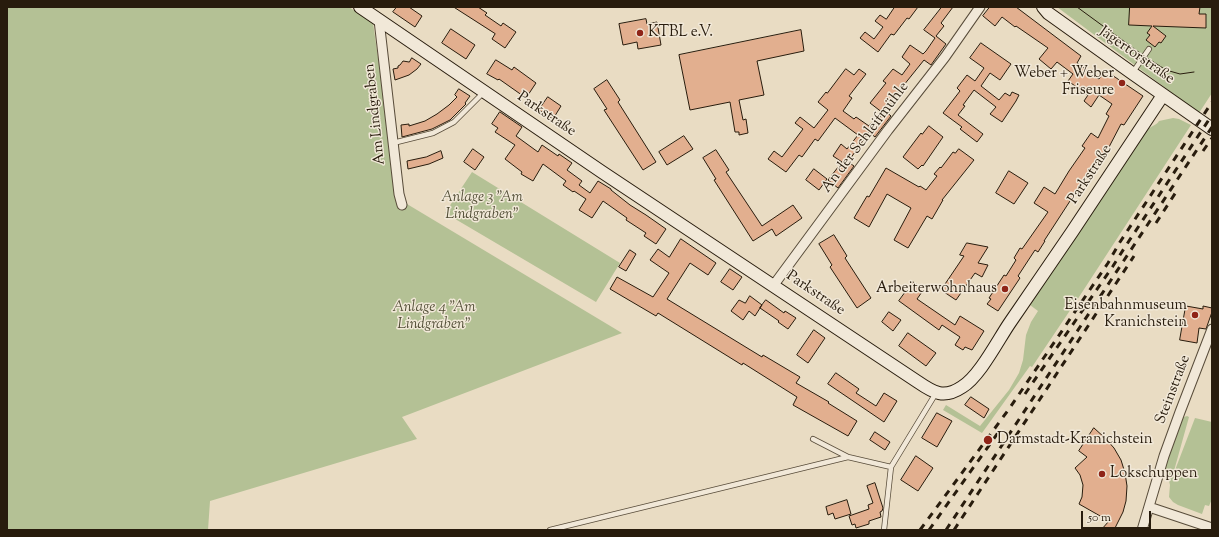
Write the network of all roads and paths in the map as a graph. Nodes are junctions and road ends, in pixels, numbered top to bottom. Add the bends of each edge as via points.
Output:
1 (360, 7) edge
2 (980, 7) edge
3 (1043, 7) edge
4 (379, 20) junction
5 (1149, 49) dead end
6 (1132, 73) junction
7 (484, 92) junction
8 (1163, 95) junction
9 (1212, 129) edge
10 (393, 143) junction
11 (402, 205) dead end
12 (773, 286) junction
13 (1212, 329) edge
14 (936, 393) junction
15 (813, 439) dead end
16 (848, 457) junction
17 (891, 467) junction
18 (1149, 507) junction
19 (1212, 528) edge
20 (550, 530) edge
21 (884, 530) edge
22 (1142, 530) edge

1 - 4 street, Parkstraße
2 - 12 street, An der Schleifmühle
3 - 6 street, Jägertorstraße
4 - 7 street, Parkstraße
4 - 10 street, Am Lindgraben
5 - 6 lane
6 - 8 street, Jägertorstraße
7 - 10 lane via 454,122 433,134
7 - 12 street, Parkstraße
8 - 9 street, Jägertorstraße
8 - 14 street, Parkstraße via 977,373 960,388 948,393
10 - 11 street, Am Lindgraben
12 - 14 street, Parkstraße
13 - 18 street, Steinstraße via 1164,456
14 - 17 lane
15 - 16 lane
16 - 17 lane
16 - 20 lane
17 - 21 lane
18 - 19 street
18 - 22 street, Steinstraße

